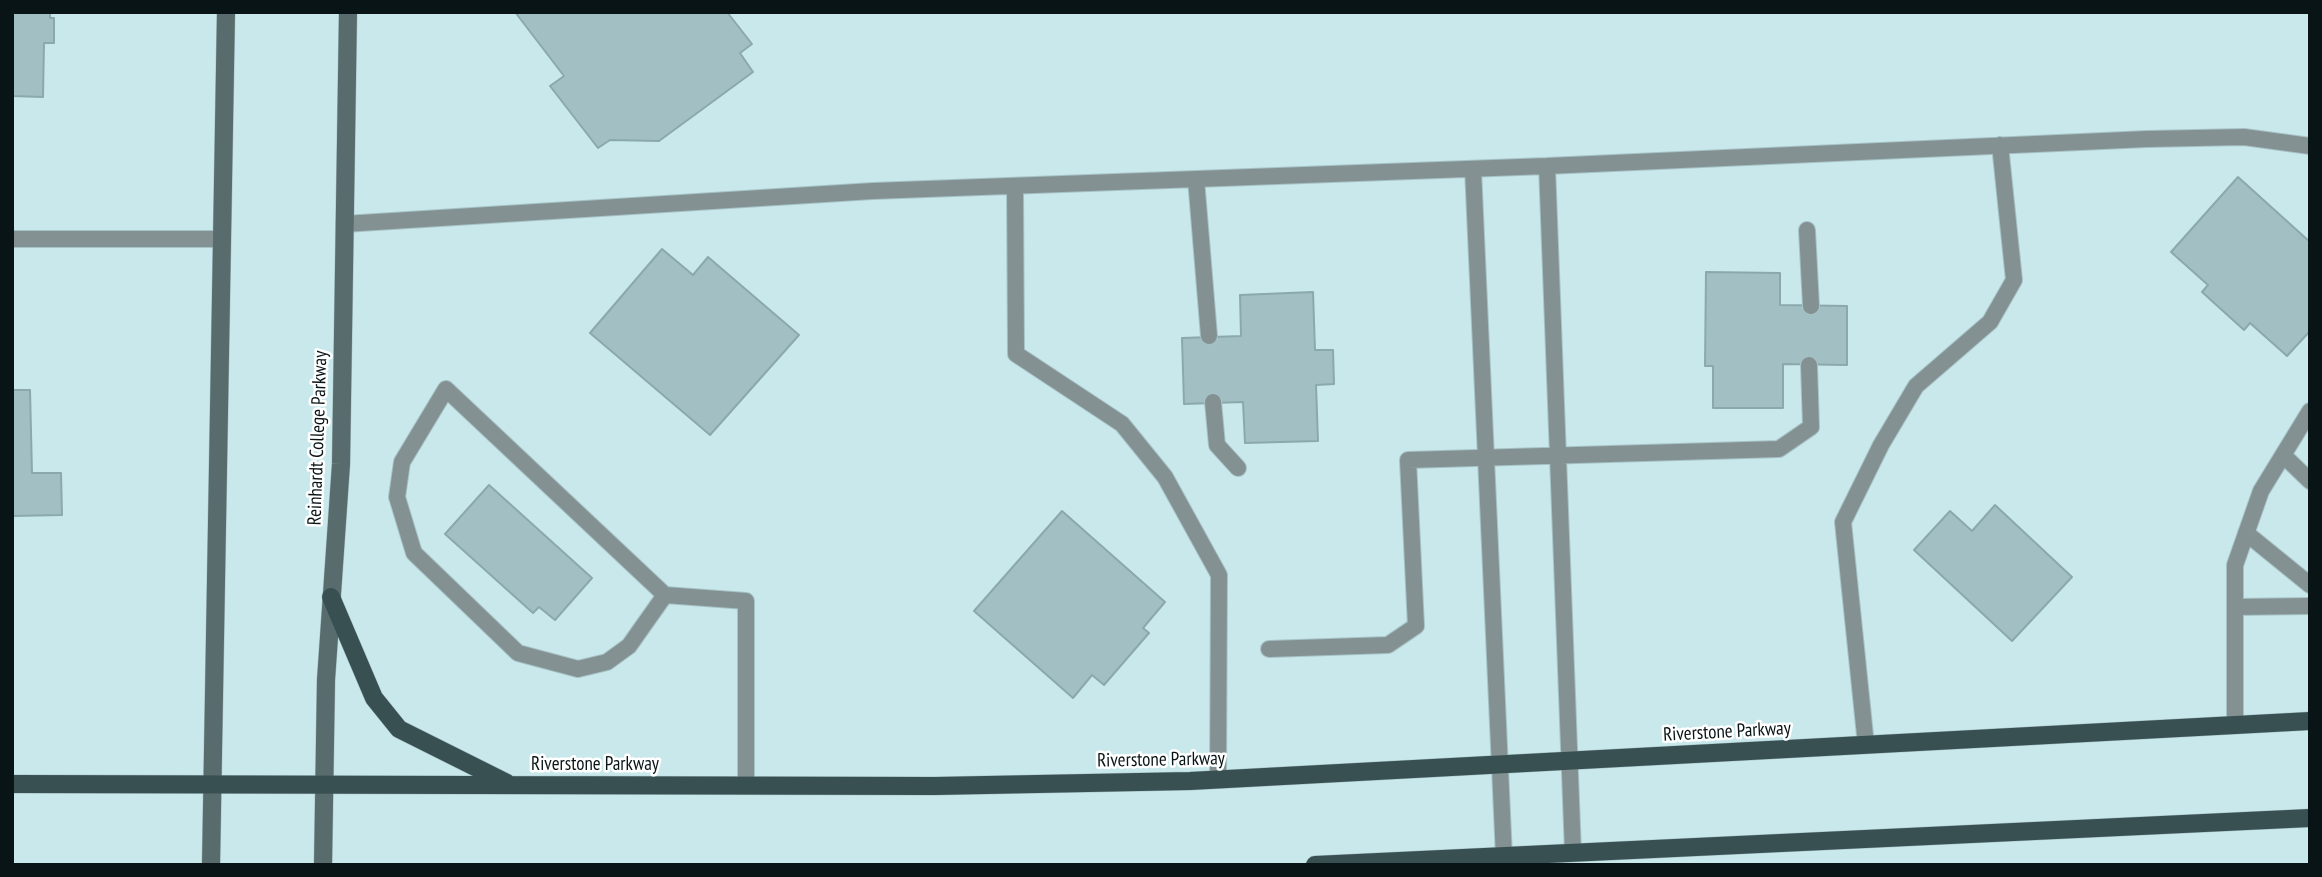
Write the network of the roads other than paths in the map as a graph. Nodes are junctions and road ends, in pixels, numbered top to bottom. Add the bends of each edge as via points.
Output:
1 (226, 12) edge
2 (348, 12) edge
3 (2000, 145) junction
4 (2310, 146) edge
5 (1547, 166) junction
6 (1473, 169) junction
7 (1196, 179) junction
8 (1015, 186) junction
9 (344, 224) junction
10 (1807, 230) dead end
11 (12, 239) edge
12 (222, 239) junction
13 (1811, 306) dead end
14 (1209, 337) dead end
15 (1809, 365) dead end
16 (1213, 402) dead end
17 (2310, 411) edge
18 (2283, 455) junction
19 (1558, 457) junction
20 (1487, 458) junction
21 (1238, 468) dead end
22 (2310, 481) edge
23 (2246, 533) junction
24 (2310, 584) edge
25 (665, 595) junction
26 (331, 597) junction
27 (2310, 606) edge
28 (2235, 607) junction
29 (1269, 649) dead end
30 (2310, 722) edge
31 (2235, 725) junction
32 (1866, 745) junction
33 (1570, 762) junction
34 (1500, 766) junction
35 (1218, 780) junction
36 (12, 784) edge
37 (212, 784) junction
38 (323, 786) junction
39 (514, 786) junction
40 (746, 786) junction
41 (2310, 817) edge
42 (1573, 853) junction
43 (1504, 857) junction
44 (211, 865) edge
45 (323, 865) edge
46 (1315, 865) edge

1 - 12 street
2 - 9 street, Reinhardt College Parkway
3 - 4 lane via 2244,137
3 - 5 lane
3 - 32 lane via 2014,280 1990,322 1916,386 1843,522
5 - 6 lane
5 - 19 lane
6 - 7 lane
6 - 20 lane
7 - 8 lane
7 - 14 lane
8 - 9 lane
8 - 35 lane via 1016,354 1122,424 1165,477 1219,575
9 - 26 street, Reinhardt College Parkway via 341,464
10 - 13 lane
11 - 12 lane
12 - 37 street
15 - 19 lane via 1811,427 1779,449
16 - 21 lane via 1217,445
17 - 18 lane
18 - 22 lane
18 - 23 lane via 2260,491
19 - 20 lane
19 - 33 lane
20 - 29 lane via 1408,460 1416,626 1388,645
20 - 34 lane
23 - 24 lane
23 - 28 lane via 2235,565
25 - 25 lane via 625,558 446,389 401,462 397,496 414,553 518,653 578,669 607,662 629,646
25 - 40 lane via 746,601
26 - 38 street, Reinhardt College Parkway
26 - 39 main road via 374,698 399,729
27 - 28 lane
28 - 31 lane
30 - 31 main road, Riverstone Parkway
31 - 32 main road, Riverstone Parkway
32 - 33 main road, Riverstone Parkway
33 - 34 main road, Riverstone Parkway
33 - 42 lane
34 - 35 main road, Riverstone Parkway
34 - 43 lane
35 - 40 main road, Riverstone Parkway
36 - 37 main road, Riverstone Parkway
37 - 38 main road, Riverstone Parkway
37 - 44 street
38 - 39 main road, Riverstone Parkway
38 - 45 street, Reinhardt College Parkway
39 - 40 main road, Riverstone Parkway
41 - 42 main road
42 - 43 main road
43 - 46 main road

